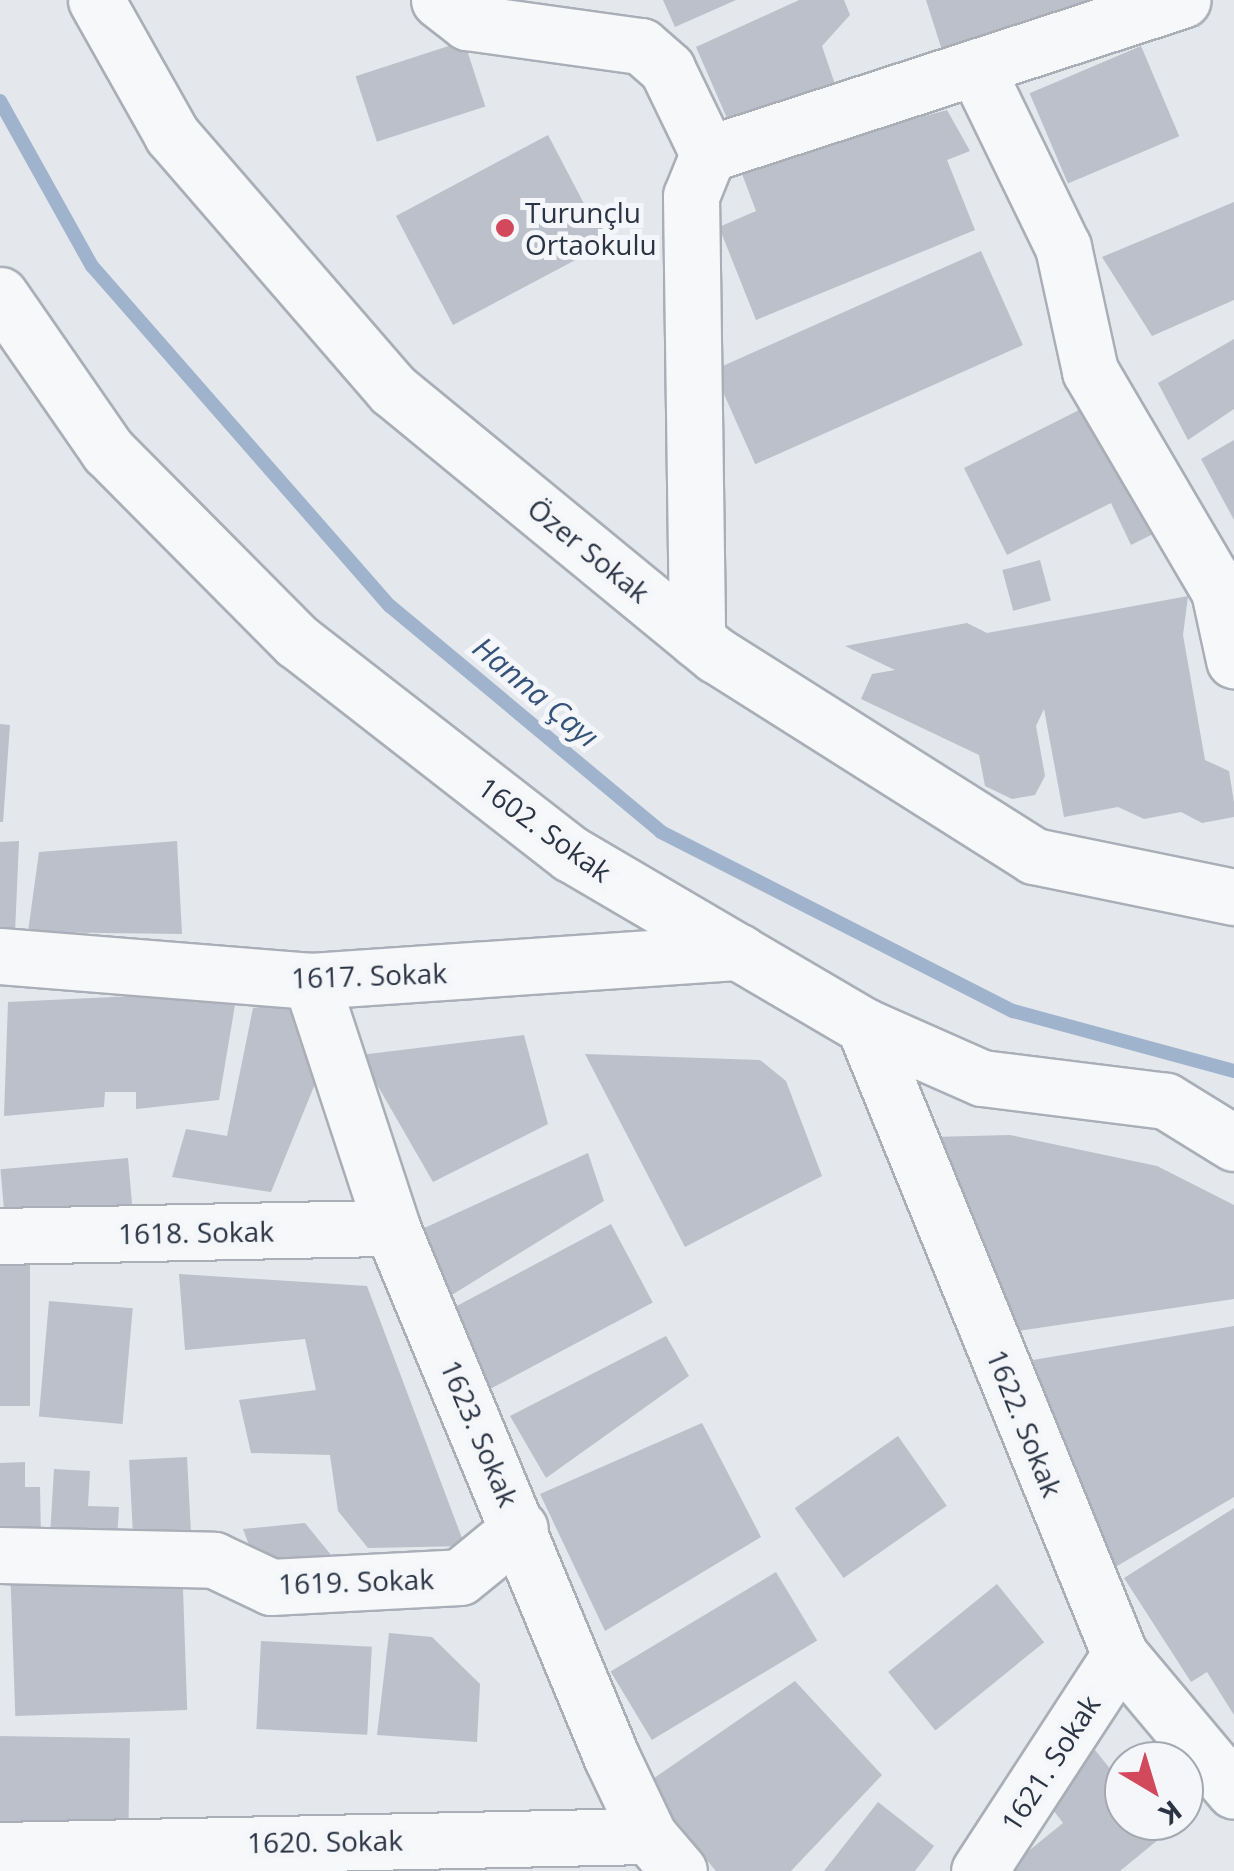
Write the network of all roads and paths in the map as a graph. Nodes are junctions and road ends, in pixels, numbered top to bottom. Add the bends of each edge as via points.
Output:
1 (96, 0) edge
2 (439, 0) edge
3 (1183, 0) edge
4 (976, 68) junction
5 (708, 154) junction
6 (0, 295) edge
7 (698, 640) junction
8 (1234, 660) edge
9 (1234, 897) edge
10 (739, 952) junction
11 (0, 956) edge
12 (311, 981) junction
13 (864, 1026) junction
14 (1234, 1143) edge
15 (392, 1228) junction
16 (0, 1236) edge
17 (520, 1528) junction
18 (0, 1556) edge
19 (1120, 1655) junction
20 (1234, 1792) edge
21 (0, 1850) edge
22 (664, 1854) edge
23 (979, 1871) edge

1 - 7 street, Özer Sokak via 172,135 393,390
2 - 5 street via 467,22 641,46 667,68
3 - 4 street
4 - 5 street
4 - 8 street via 1064,247 1090,371 1219,591
5 - 7 street via 691,196
6 - 10 street, 1602. Sokak via 108,451 298,641 571,854
7 - 9 street, Özer Sokak via 1034,856
10 - 12 street, 1617. Sokak
10 - 13 street, 1602. Sokak
11 - 12 street, 1617. Sokak
12 - 15 street, 1623. Sokak
13 - 14 street, 1602. Sokak via 982,1078 1166,1101
13 - 19 street, 1622. Sokak
15 - 16 street, 1618. Sokak
15 - 17 street, 1623. Sokak
17 - 18 street, 1619. Sokak via 460,1577 271,1588 214,1560
17 - 22 street, 1623. Sokak
19 - 20 street, 1622. Sokak
19 - 23 street, 1621. Sokak
21 - 22 street, 1620. Sokak

